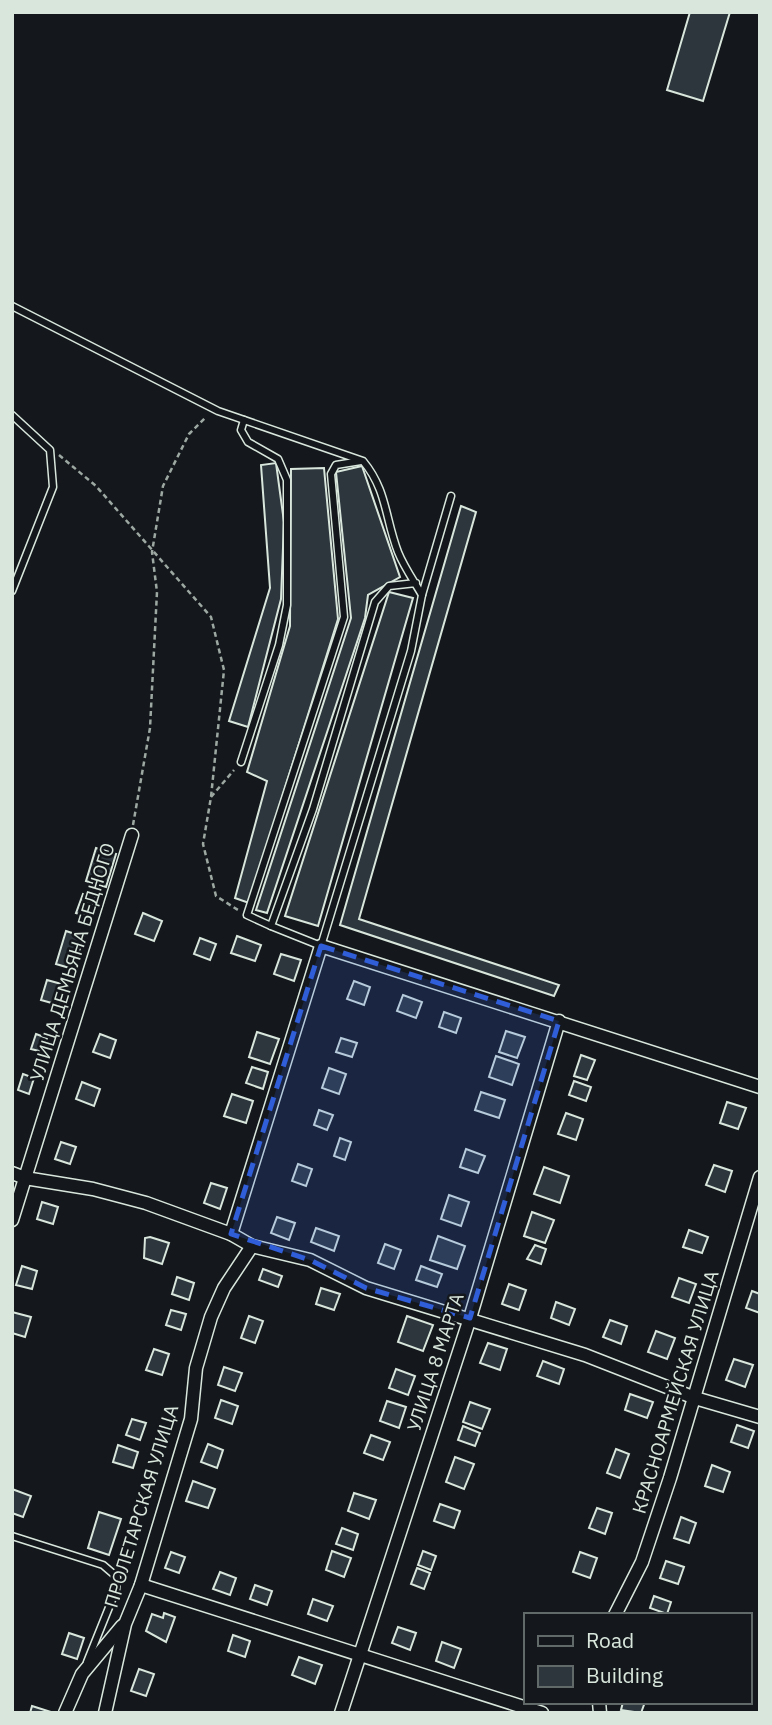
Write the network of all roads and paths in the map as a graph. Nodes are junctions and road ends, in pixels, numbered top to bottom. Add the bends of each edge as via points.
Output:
1 (12, 306) edge
2 (214, 409) junction
3 (12, 415) edge
4 (244, 420) junction
5 (50, 450) junction
6 (363, 461) junction
7 (450, 496) dead end
8 (152, 552) junction
9 (416, 583) junction
10 (12, 591) edge
11 (422, 595) junction
12 (241, 762) joint
13 (211, 797) junction
14 (132, 835) joint
15 (247, 915) junction
16 (271, 926) junction
17 (321, 946) junction
18 (559, 1021) junction
19 (760, 1087) edge
20 (12, 1172) edge
21 (760, 1177) edge
22 (25, 1178) junction
23 (12, 1220) edge
24 (231, 1234) junction
25 (252, 1245) junction
26 (470, 1318) junction
27 (695, 1398) junction
28 (760, 1417) edge
29 (12, 1536) edge
30 (141, 1586) junction
31 (616, 1613) edge
32 (125, 1623) junction
33 (360, 1657) junction
34 (82, 1674) junction
35 (65, 1713) edge
36 (104, 1713) edge
37 (341, 1713) edge
38 (542, 1713) edge

1 - 2 lane
2 - 4 lane
2 - 8 path via 189,434 163,486
3 - 5 lane
4 - 6 lane
4 - 12 lane via 241,430 248,442 278,459 287,480 287,605 279,645
5 - 8 path via 96,486
5 - 10 lane via 52,487
6 - 9 lane via 379,480 398,552
6 - 15 lane via 336,465 331,474 344,617
7 - 11 lane
8 - 13 path via 211,617 224,670
8 - 14 path via 157,592 150,728
9 - 11 lane
9 - 16 lane via 389,586 375,602 313,809
11 - 17 lane via 411,651
12 - 13 path
13 - 15 path via 203,844 209,878 216,896
14 - 22 street, УЛИЦА ДЕМЬЯНА БЕДНОГО
15 - 16 lane
16 - 17 lane
17 - 18 street
17 - 24 street
18 - 19 street
18 - 26 street, УЛИЦА 8 МАРТА
20 - 22 street
21 - 27 street, КРАСНОАРМЕЙСКАЯ УЛИЦА
22 - 23 street, УЛИЦА ДЕМЬЯНА БЕДНОГО
22 - 24 street via 119,1195
24 - 25 street
25 - 26 street via 310,1260 366,1288
25 - 30 street, ПРОЛЕТАРСКАЯ УЛИЦА via 211,1317 196,1368 191,1419
26 - 27 street via 585,1355
26 - 33 street, УЛИЦА 8 МАРТА
27 - 28 street
27 - 31 street, КРАСНОАРМЕЙСКАЯ УЛИЦА via 642,1562
29 - 34 lane via 103,1565 117,1577 117,1590
30 - 32 street, ПРОЛЕТАРСКАЯ УЛИЦА
30 - 33 street
32 - 34 street, ПРОЛЕТАРСКАЯ УЛИЦА
32 - 36 street, ПРОЛЕТАРСКАЯ УЛИЦА
33 - 37 street, УЛИЦА 8 МАРТА
33 - 38 street
34 - 35 street, ПРОЛЕТАРСКАЯ УЛИЦА

